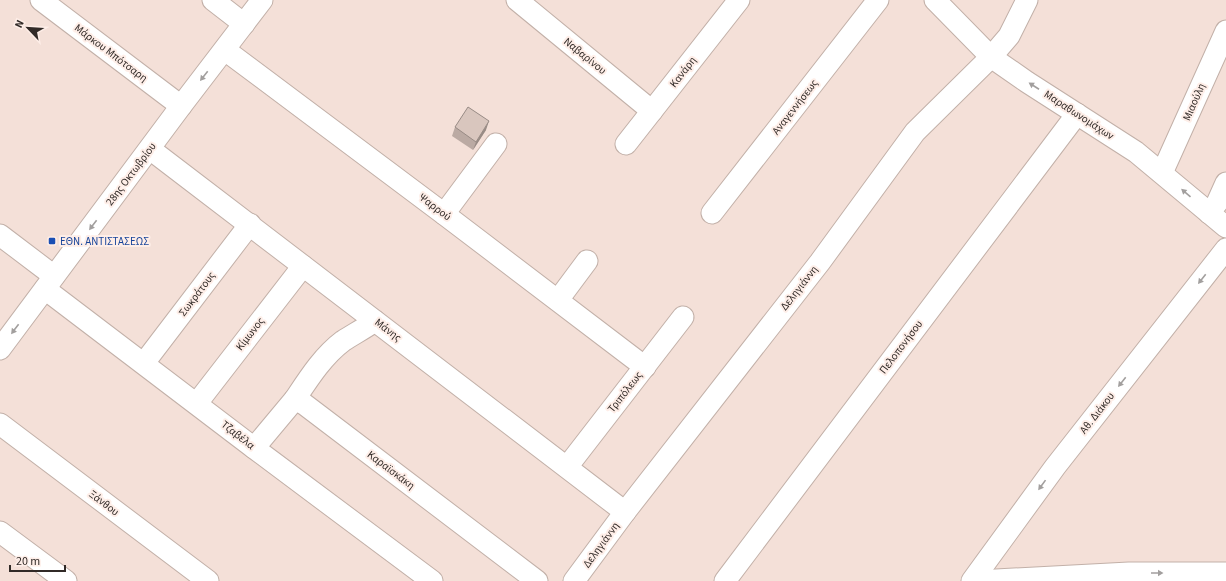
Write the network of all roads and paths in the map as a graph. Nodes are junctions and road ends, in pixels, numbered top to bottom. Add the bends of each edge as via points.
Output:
1 (41, 0) edge
2 (213, 0) edge
3 (262, 0) edge
4 (517, 0) edge
5 (739, 0) edge
6 (878, 0) edge
7 (935, 0) edge
8 (1027, 0) edge
9 (244, 24) junction
10 (1226, 31) edge
11 (224, 50) junction
12 (991, 57) junction
13 (181, 106) junction
14 (652, 111) junction
15 (1077, 114) junction
16 (496, 144) dead end
17 (626, 144) dead end
18 (150, 149) junction
19 (1162, 173) junction
20 (1226, 184) edge
21 (1209, 212) junction
22 (712, 213) dead end
23 (444, 214) junction
24 (250, 224) junction
25 (1226, 227) edge
26 (0, 235) edge
27 (1226, 249) edge
28 (587, 261) dead end
29 (303, 266) junction
30 (50, 282) junction
31 (558, 300) junction
32 (683, 318) dead end
33 (375, 321) junction
34 (0, 349) edge
35 (144, 363) junction
36 (645, 367) junction
37 (295, 399) junction
38 (197, 403) junction
39 (0, 424) edge
40 (254, 448) junction
41 (567, 467) junction
42 (625, 512) junction
43 (0, 532) edge
44 (1226, 572) edge
45 (1126, 577) edge
46 (66, 581) edge
47 (208, 581) edge
48 (432, 581) edge
49 (537, 581) edge
50 (574, 581) edge
51 (725, 581) edge
52 (972, 581) edge
53 (978, 581) edge

1 - 13 street, Μάρκου Μπότσαρη
2 - 9 street
3 - 9 street, 28ης Οκτωβρίου
4 - 14 street, Ναβαρίνου
5 - 14 street, Κανάρη
6 - 22 street, Αναγεννήσεως
7 - 12 street, Μαραθωνομάχων
8 - 12 street, Δεληγιάννη via 1009,36
9 - 11 street, 28ης Οκτωβρίου
10 - 19 street, Μιαούλη
11 -> 13 street, 28ης Οκτωβρίου
11 - 23 street, Ψαρρού
15 -> 12 street, Μαραθωνομάχων
12 - 42 street, Δεληγιάννη via 915,132 820,262
13 - 18 street, 28ης Οκτωβρίου
14 - 17 street, Κανάρη
15 - 19 street, Μαραθωνομάχων via 1136,152
15 - 51 street, Πελοπονήσου
16 - 23 street
18 - 24 street, Μάνης
18 -> 30 street, 28ης Οκτωβρίου
21 -> 19 street, Μαραθωνομάχων
20 - 21 street via 1217,203
21 - 25 street, Μαραθωνομάχων
23 - 31 street, Ψαρρού
24 - 29 street, Μάνης
24 - 35 street, Σωκράτους
26 - 30 street, Τζαβέλα
27 -> 52 street, Αθ. Διάκου via 1055,467
28 - 31 street
29 - 33 street, Μάνης
29 - 38 street, Κίμωνος
30 -> 34 street, 28ης Οκτωβρίου
30 - 35 street, Τζαβέλα
31 - 36 street, Ψαρρού
32 - 36 street, Τριπόλεως
33 - 37 street via 326,356
33 - 41 street, Μάνης
35 - 38 street, Τζαβέλα
36 - 41 street, Τριπόλεως
37 - 40 street
37 - 49 street, Καραϊσκάκη
38 - 40 street, Τζαβέλα
39 - 47 street, Ξάνθου
40 - 48 street, Τζαβέλα
41 - 42 street, Μάνης
42 - 50 street, Δεληγιάννη
43 - 46 street
45 -> 44 street
45 - 53 street

